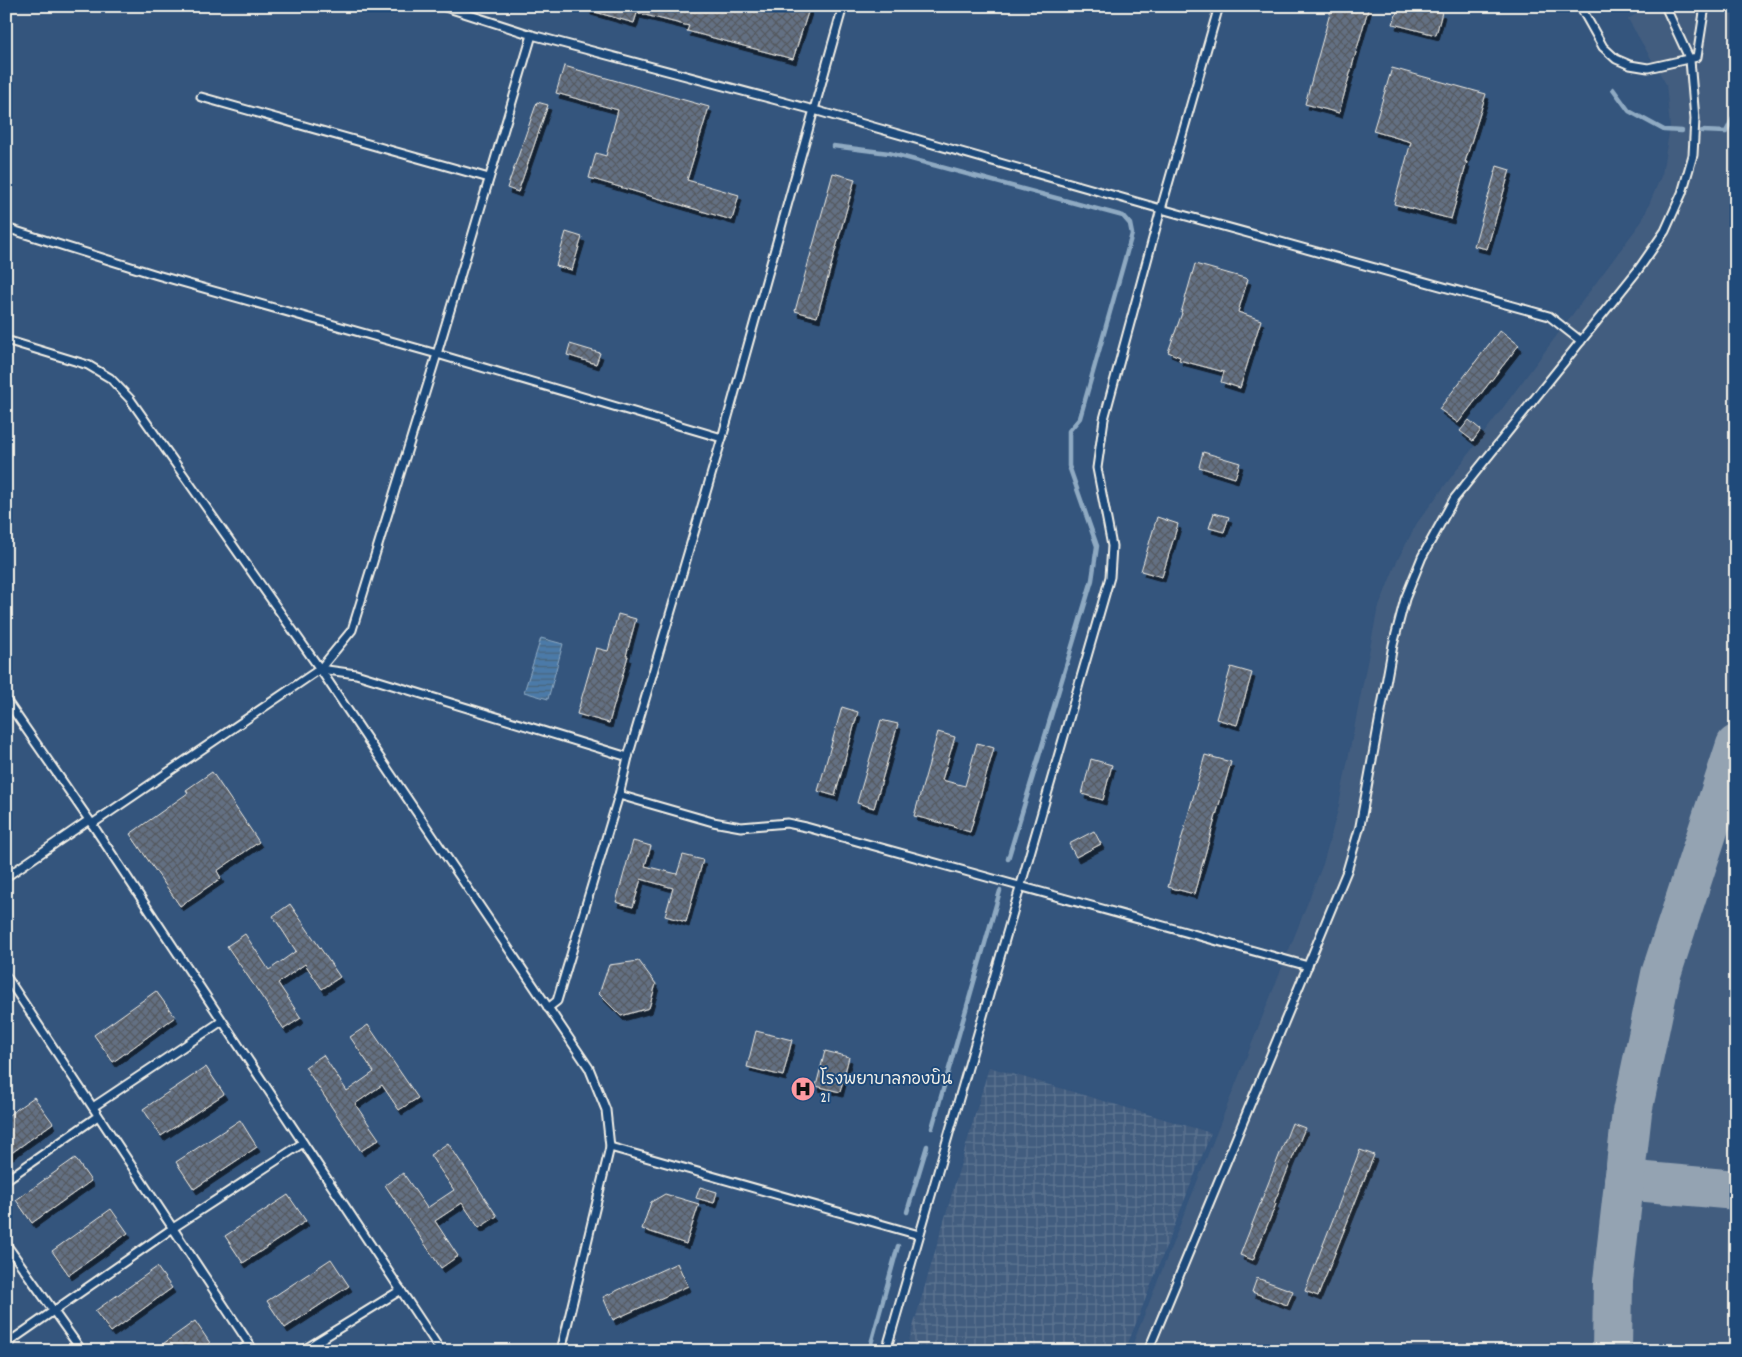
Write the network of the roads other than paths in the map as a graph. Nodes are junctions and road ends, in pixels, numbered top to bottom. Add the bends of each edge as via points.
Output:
1 (442, 6) edge
2 (843, 6) edge
3 (1220, 6) edge
4 (1580, 6) edge
5 (1665, 6) edge
6 (1706, 6) edge
7 (532, 35) junction
8 (1690, 60) junction
9 (201, 96) dead end
10 (814, 110) junction
11 (489, 178) junction
12 (1161, 209) junction
13 (6, 228) edge
14 (6, 340) edge
15 (1581, 341) junction
16 (437, 354) junction
17 (722, 438) junction
18 (320, 669) junction
19 (6, 700) edge
20 (628, 757) junction
21 (619, 795) junction
22 (90, 822) junction
23 (6, 877) edge
24 (1021, 886) junction
25 (1308, 966) junction
26 (6, 976) edge
27 (548, 1008) junction
28 (222, 1021) junction
29 (93, 1107) junction
30 (98, 1116) junction
31 (303, 1143) junction
32 (610, 1147) junction
33 (6, 1180) edge
34 (173, 1228) junction
35 (919, 1235) junction
36 (6, 1244) edge
37 (401, 1290) junction
38 (54, 1310) junction
39 (6, 1344) edge
40 (249, 1344) junction
41 (82, 1351) edge
42 (240, 1351) edge
43 (254, 1351) edge
44 (302, 1351) edge
45 (441, 1351) edge
46 (561, 1351) edge
47 (886, 1351) edge
48 (1148, 1351) edge

1 - 7 lane
2 - 10 lane
3 - 12 lane
4 - 8 lane via 1603,47 1616,58 1648,68
5 - 8 lane
6 - 8 lane via 1697,57
7 - 10 lane
7 - 11 lane
8 - 15 lane via 1696,119 1693,155 1682,193 1665,231
9 - 11 lane
10 - 12 lane
10 - 17 lane
11 - 16 lane
12 - 15 lane via 1549,316
12 - 24 lane via 1099,448 1098,468 1112,546 1110,577
13 - 16 lane via 157,275
14 - 18 lane via 88,365 110,378 130,399
15 - 25 lane via 1454,498 1422,556 1405,600 1393,645 1360,826 1347,871
16 - 17 lane
16 - 18 lane via 352,630
17 - 20 lane
18 - 20 lane via 356,674
18 - 22 lane
18 - 27 lane
19 - 22 lane
20 - 21 lane
21 - 24 lane via 741,827 786,824 806,827
21 - 27 lane via 557,1001
22 - 23 lane
22 - 28 lane
24 - 25 lane
24 - 35 lane
25 - 48 lane
26 - 29 lane
27 - 32 lane via 589,1068 606,1110
28 - 29 lane
28 - 31 lane
29 - 30 lane
30 - 33 lane
30 - 34 lane
31 - 34 lane
31 - 37 lane
32 - 35 lane
32 - 46 lane
34 - 38 lane
34 - 40 lane
35 - 47 lane
36 - 38 lane
37 - 44 lane
37 - 45 lane
38 - 39 lane
38 - 41 lane
40 - 42 lane
40 - 43 lane

